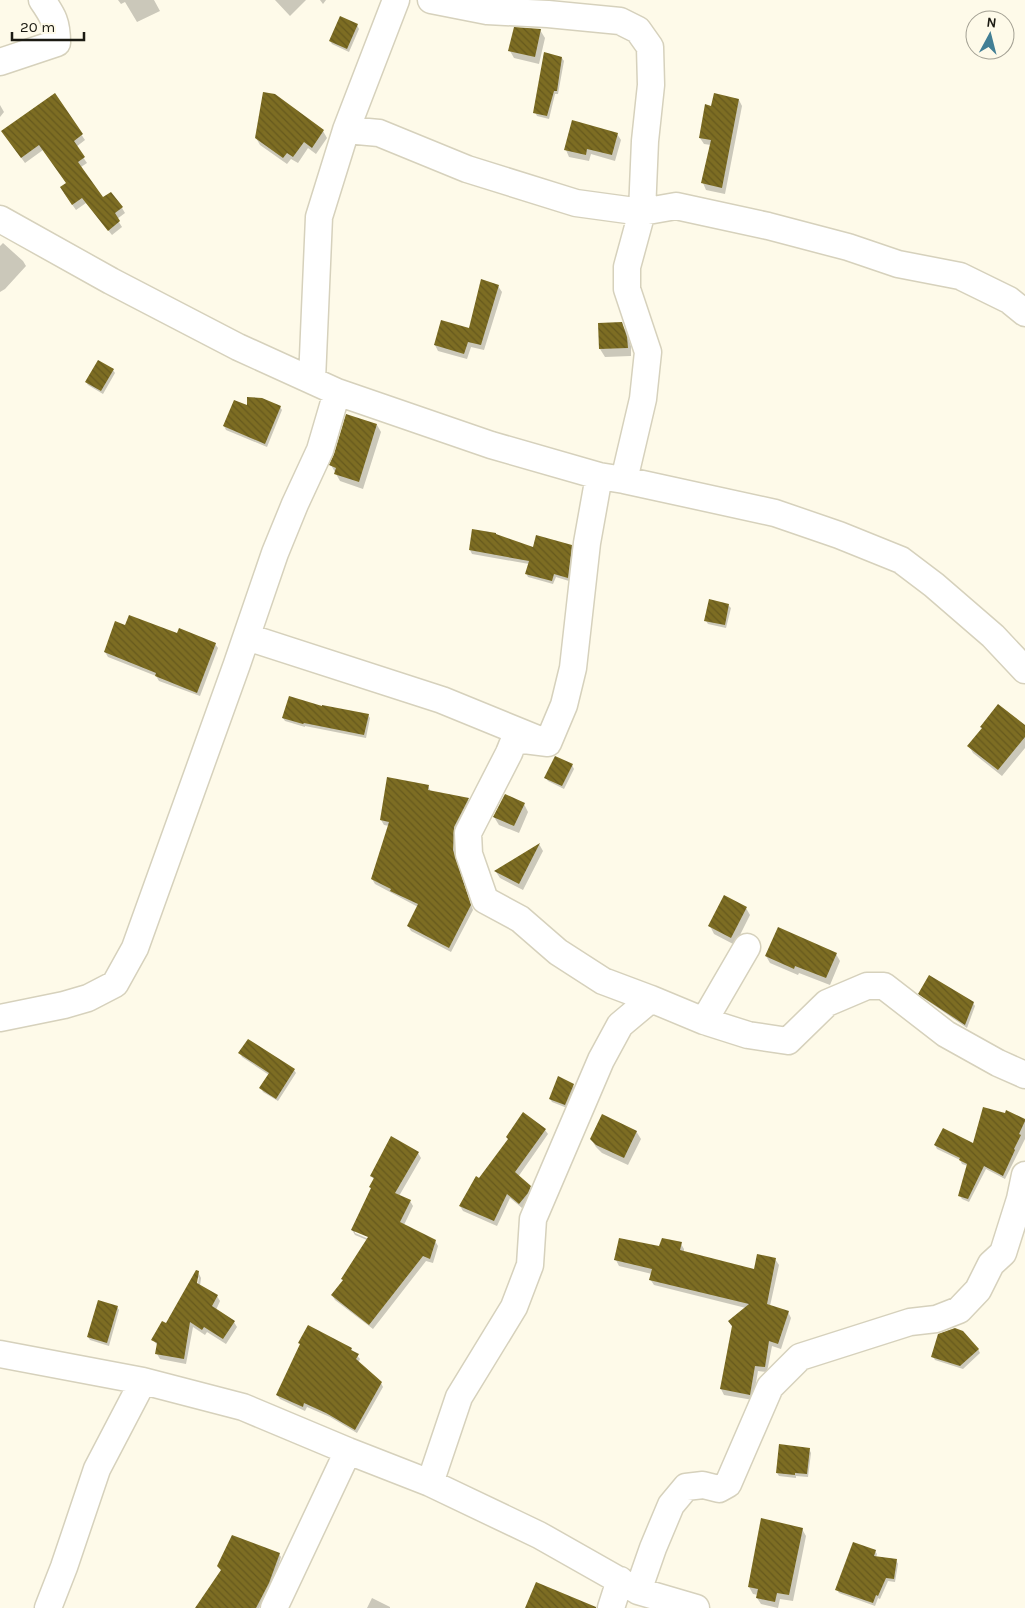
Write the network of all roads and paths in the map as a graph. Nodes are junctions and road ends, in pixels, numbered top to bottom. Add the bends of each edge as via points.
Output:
1 (42, 0) edge
2 (396, 0) edge
3 (431, 0) edge
4 (0, 62) edge
5 (346, 130) junction
6 (642, 212) junction
7 (0, 219) edge
8 (1025, 313) edge
9 (312, 380) junction
10 (337, 392) junction
11 (599, 476) junction
12 (624, 480) junction
13 (247, 637) junction
14 (1025, 670) edge
15 (548, 743) junction
16 (747, 947) dead end
17 (651, 999) junction
18 (0, 1018) edge
19 (704, 1021) junction
20 (1025, 1075) edge
21 (1025, 1175) edge
22 (0, 1354) edge
23 (143, 1382) junction
24 (348, 1451) junction
25 (430, 1483) junction
26 (629, 1586) junction
27 (48, 1608) edge
28 (274, 1608) edge
29 (611, 1608) edge
30 (696, 1608) edge

1 - 4 street via 54,18 57,43
2 - 5 street
3 - 6 street via 487,11 620,22 638,30 650,47 651,85
5 - 6 street via 379,133 467,169 576,203
5 - 9 street via 319,217
6 - 8 street via 676,206 768,226 898,264 960,276 1009,300
6 - 12 street via 627,266 627,289 648,352 642,399
7 - 9 street via 238,348
9 - 10 street
10 - 11 street via 491,445
10 - 13 street via 320,450 275,554
11 - 12 street
11 - 15 street via 587,543 573,668 564,705
12 - 14 street via 774,513 839,534 901,560 993,636
13 - 15 street via 442,700
13 - 18 street via 135,948 115,984 88,998
15 - 17 street via 524,740 513,743 468,833 469,854 485,900 520,919 558,952 604,981
16 - 19 street
17 - 19 street
17 - 25 street via 620,1025 601,1060 533,1218 530,1264 514,1307 459,1397
19 - 20 street via 748,1035 788,1041 827,1003 866,986 884,986 946,1034
21 - 26 street via 1003,1253 991,1264 978,1290 959,1310 800,1357 770,1387 728,1484 719,1489 703,1485 686,1487 670,1505 653,1548
22 - 23 street
23 - 24 street via 242,1407
23 - 27 street via 97,1468
24 - 25 street
24 - 28 street
25 - 26 street via 540,1535
26 - 29 street
26 - 30 street

